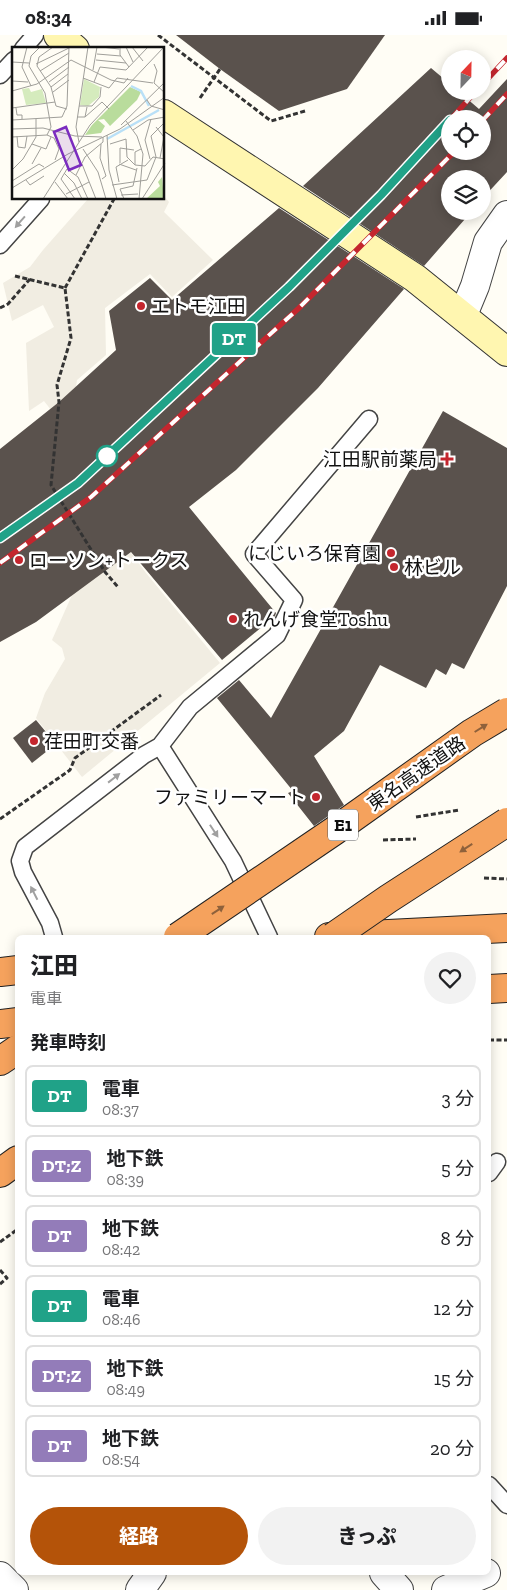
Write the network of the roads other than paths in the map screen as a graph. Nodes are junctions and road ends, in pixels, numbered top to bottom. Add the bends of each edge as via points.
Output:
1 (35, 35) edge
2 (58, 35) edge
3 (25, 47) edge
4 (73, 47) edge
5 (12, 61) edge
6 (0, 75) edge
7 (165, 115) edge
8 (40, 200) edge
9 (507, 215) edge
10 (0, 245) edge
11 (463, 315) junction
12 (507, 352) edge
13 (369, 419) dead end
14 (507, 712) edge
15 (160, 746) junction
16 (507, 822) edge
17 (507, 928) edge
18 (53, 935) edge
19 (181, 935) edge
20 (268, 935) edge
21 (336, 935) edge
22 (369, 935) edge
23 (15, 970) edge
24 (0, 972) edge
25 (507, 988) edge
26 (491, 989) edge
27 (15, 1022) edge
28 (0, 1024) edge
29 (15, 1051) edge
30 (0, 1061) edge
31 (15, 1162) edge
32 (0, 1173) edge
33 (491, 1487) edge
34 (507, 1505) edge
35 (507, 1563) edge
36 (491, 1570) edge
37 (151, 1575) edge
38 (386, 1575) edge
39 (480, 1575) edge
40 (0, 1576) edge
41 (14, 1590) edge
42 (140, 1590) edge
43 (400, 1590) edge
44 (446, 1590) edge

1 - 3 lane
2 - 4 street
5 - 6 lane
7 - 11 street via 415,278
8 -> 10 lane
9 - 11 street via 488,241
11 - 12 street
13 - 15 lane via 254,554 294,601 277,635 190,707
19 -> 14 highway, 東名高速道路 / E1, bridge
18 -> 15 lane via 23,872 20,861 25,847
15 -> 20 lane via 233,861
16 -> 21 highway, bridge
17 - 22 highway
23 - 24 highway
25 - 26 highway
27 - 28 highway
29 - 30 highway
31 - 32 highway
33 - 34 lane
35 - 36 street
37 - 42 street
38 - 43 street
39 - 44 street
40 - 41 street

